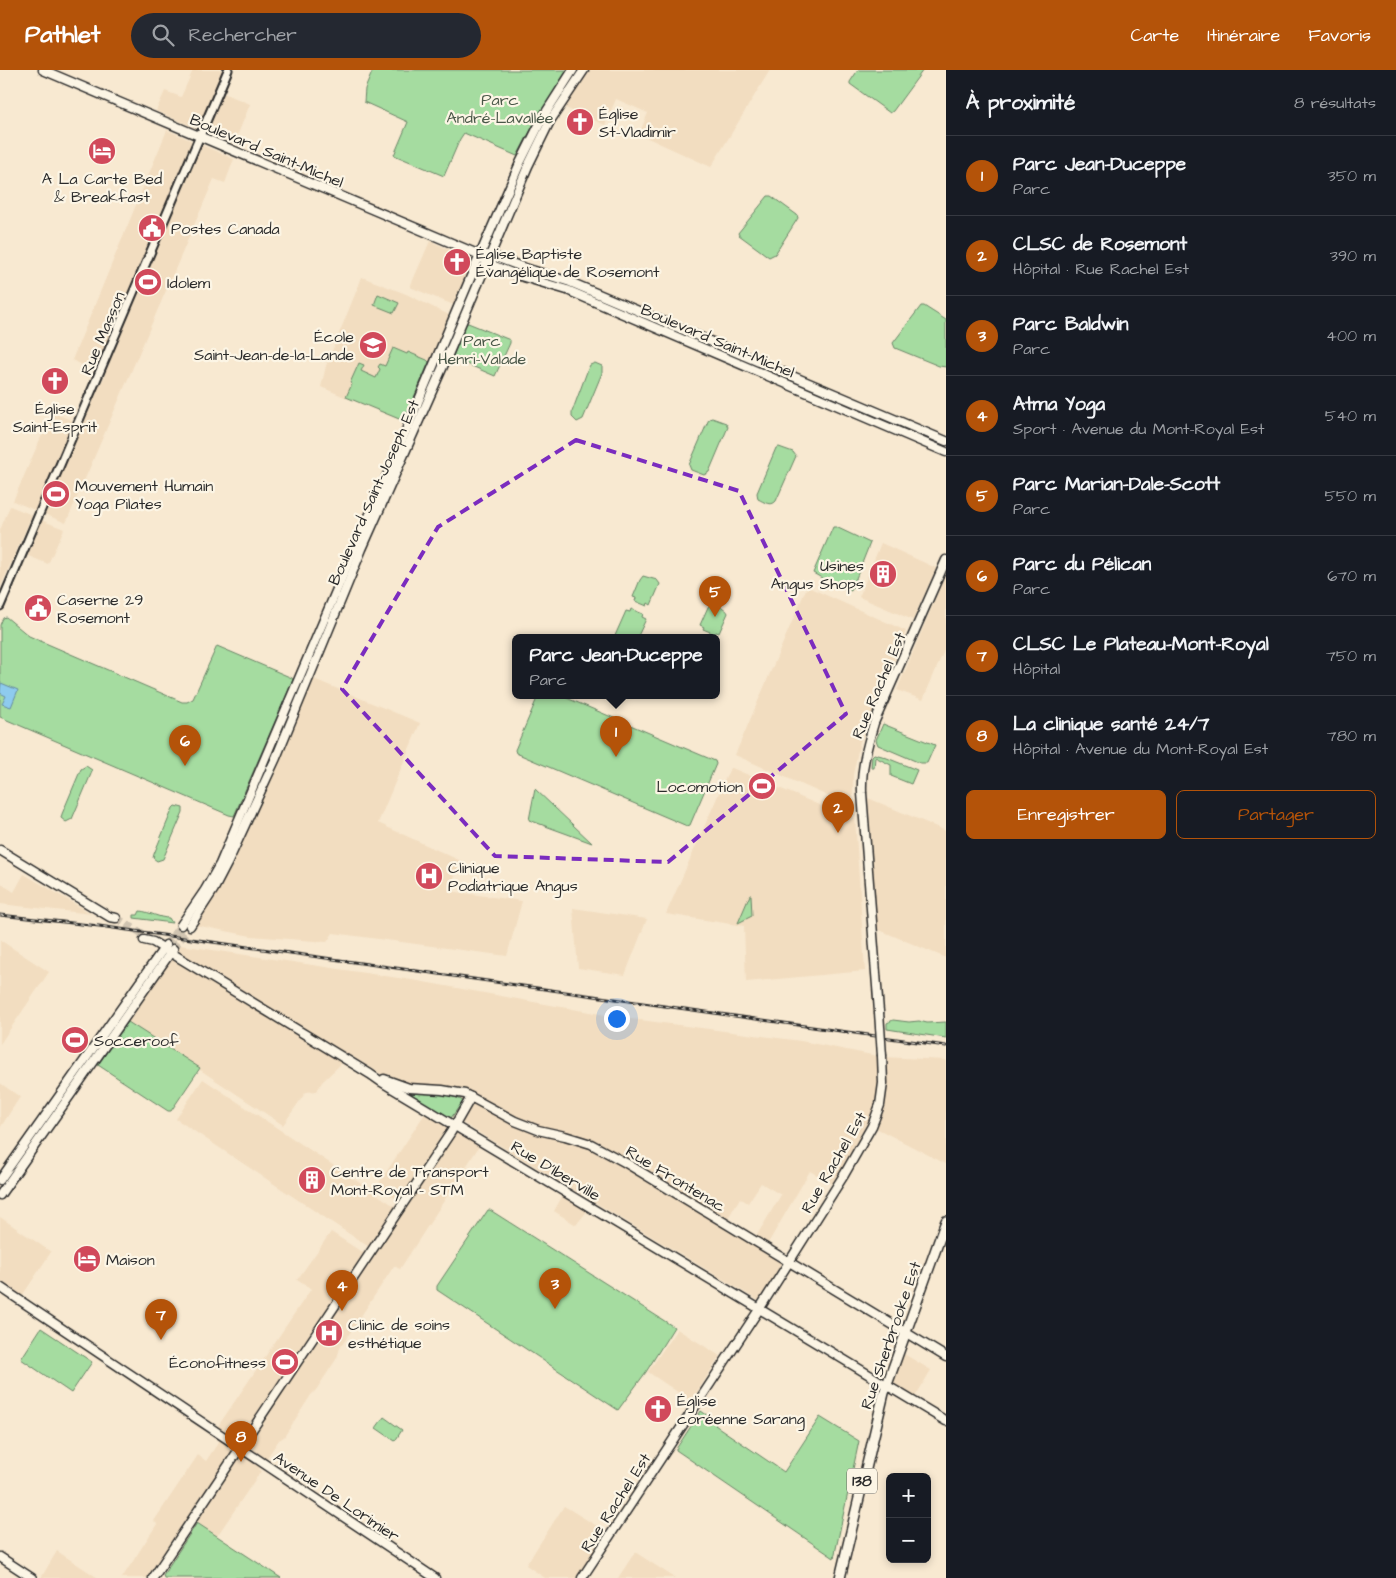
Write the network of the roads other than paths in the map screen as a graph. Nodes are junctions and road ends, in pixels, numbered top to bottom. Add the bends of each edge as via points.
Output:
1 (43, 70) edge
2 (228, 70) edge
3 (573, 70) edge
4 (584, 70) edge
5 (200, 137) junction
6 (480, 255) junction
7 (488, 259) junction
8 (946, 441) edge
9 (946, 452) edge
10 (946, 560) edge
11 (0, 606) edge
12 (0, 850) edge
13 (113, 918) tunnel mouth
14 (181, 924) tunnel mouth
15 (190, 926) tunnel mouth
16 (149, 940) tunnel mouth
17 (168, 949) junction
18 (370, 1074) junction
19 (471, 1098) junction
20 (455, 1126) junction
21 (0, 1180) edge
22 (0, 1195) edge
23 (946, 1221) edge
24 (789, 1263) junction
25 (0, 1287) edge
26 (760, 1308) junction
27 (906, 1332) junction
28 (946, 1357) edge
29 (886, 1385) junction
30 (946, 1421) edge
31 (240, 1447) junction
32 (0, 1557) edge
33 (32, 1578) edge
34 (153, 1578) edge
35 (435, 1578) edge
36 (582, 1578) edge
37 (840, 1578) edge

1 - 5 main road, Boulevard Saint-Michel
2 - 5 street, Rue Masson
3 - 6 main road, Boulevard Saint-Joseph Est via 542,118
4 - 7 main road, Boulevard Saint-Joseph Est via 550,121
5 - 6 main road, Boulevard Saint-Michel
5 - 11 street, Rue Masson
6 - 7 main road, Boulevard Saint-Michel
6 - 14 main road, Boulevard Saint-Joseph Est via 220,864
7 - 8 main road, Boulevard Saint-Michel via 570,282
7 - 9 main road, Boulevard Saint-Michel via 517,275 567,290
7 - 15 main road, Boulevard Saint-Joseph Est via 276,758 228,864
10 - 24 main road, Rue Rachel Est, bridge via 874,723 863,766 862,793 883,1095 876,1116 844,1175
12 - 13 main road
16 - 17 main road, Rue D'Iberville
17 - 18 main road, Rue D'Iberville
17 - 21 main road
17 - 22 main road
18 - 19 main road, Rue Frontenac via 400,1086 453,1091
18 - 20 main road, Rue D'Iberville
19 - 20 main road
19 - 24 main road, Rue Frontenac via 538,1130 591,1144
20 - 26 main road, Rue D'Iberville
20 - 31 main road
23 - 27 main road, Rue Sherbrooke Est / 138
24 - 26 main road, Rue Rachel Est
24 - 27 main road, Rue Frontenac
25 - 31 main road, Avenue De Lorimier
26 - 29 main road, Rue D'Iberville
26 - 36 main road, Rue Rachel Est
27 - 28 main road, Rue Frontenac
27 - 29 main road, Rue Sherbrooke Est / 138
29 - 30 main road, Rue D'Iberville
29 - 37 main road, Rue Sherbrooke Est / 138
31 - 34 main road
31 - 35 main road, Avenue De Lorimier
32 - 33 main road

